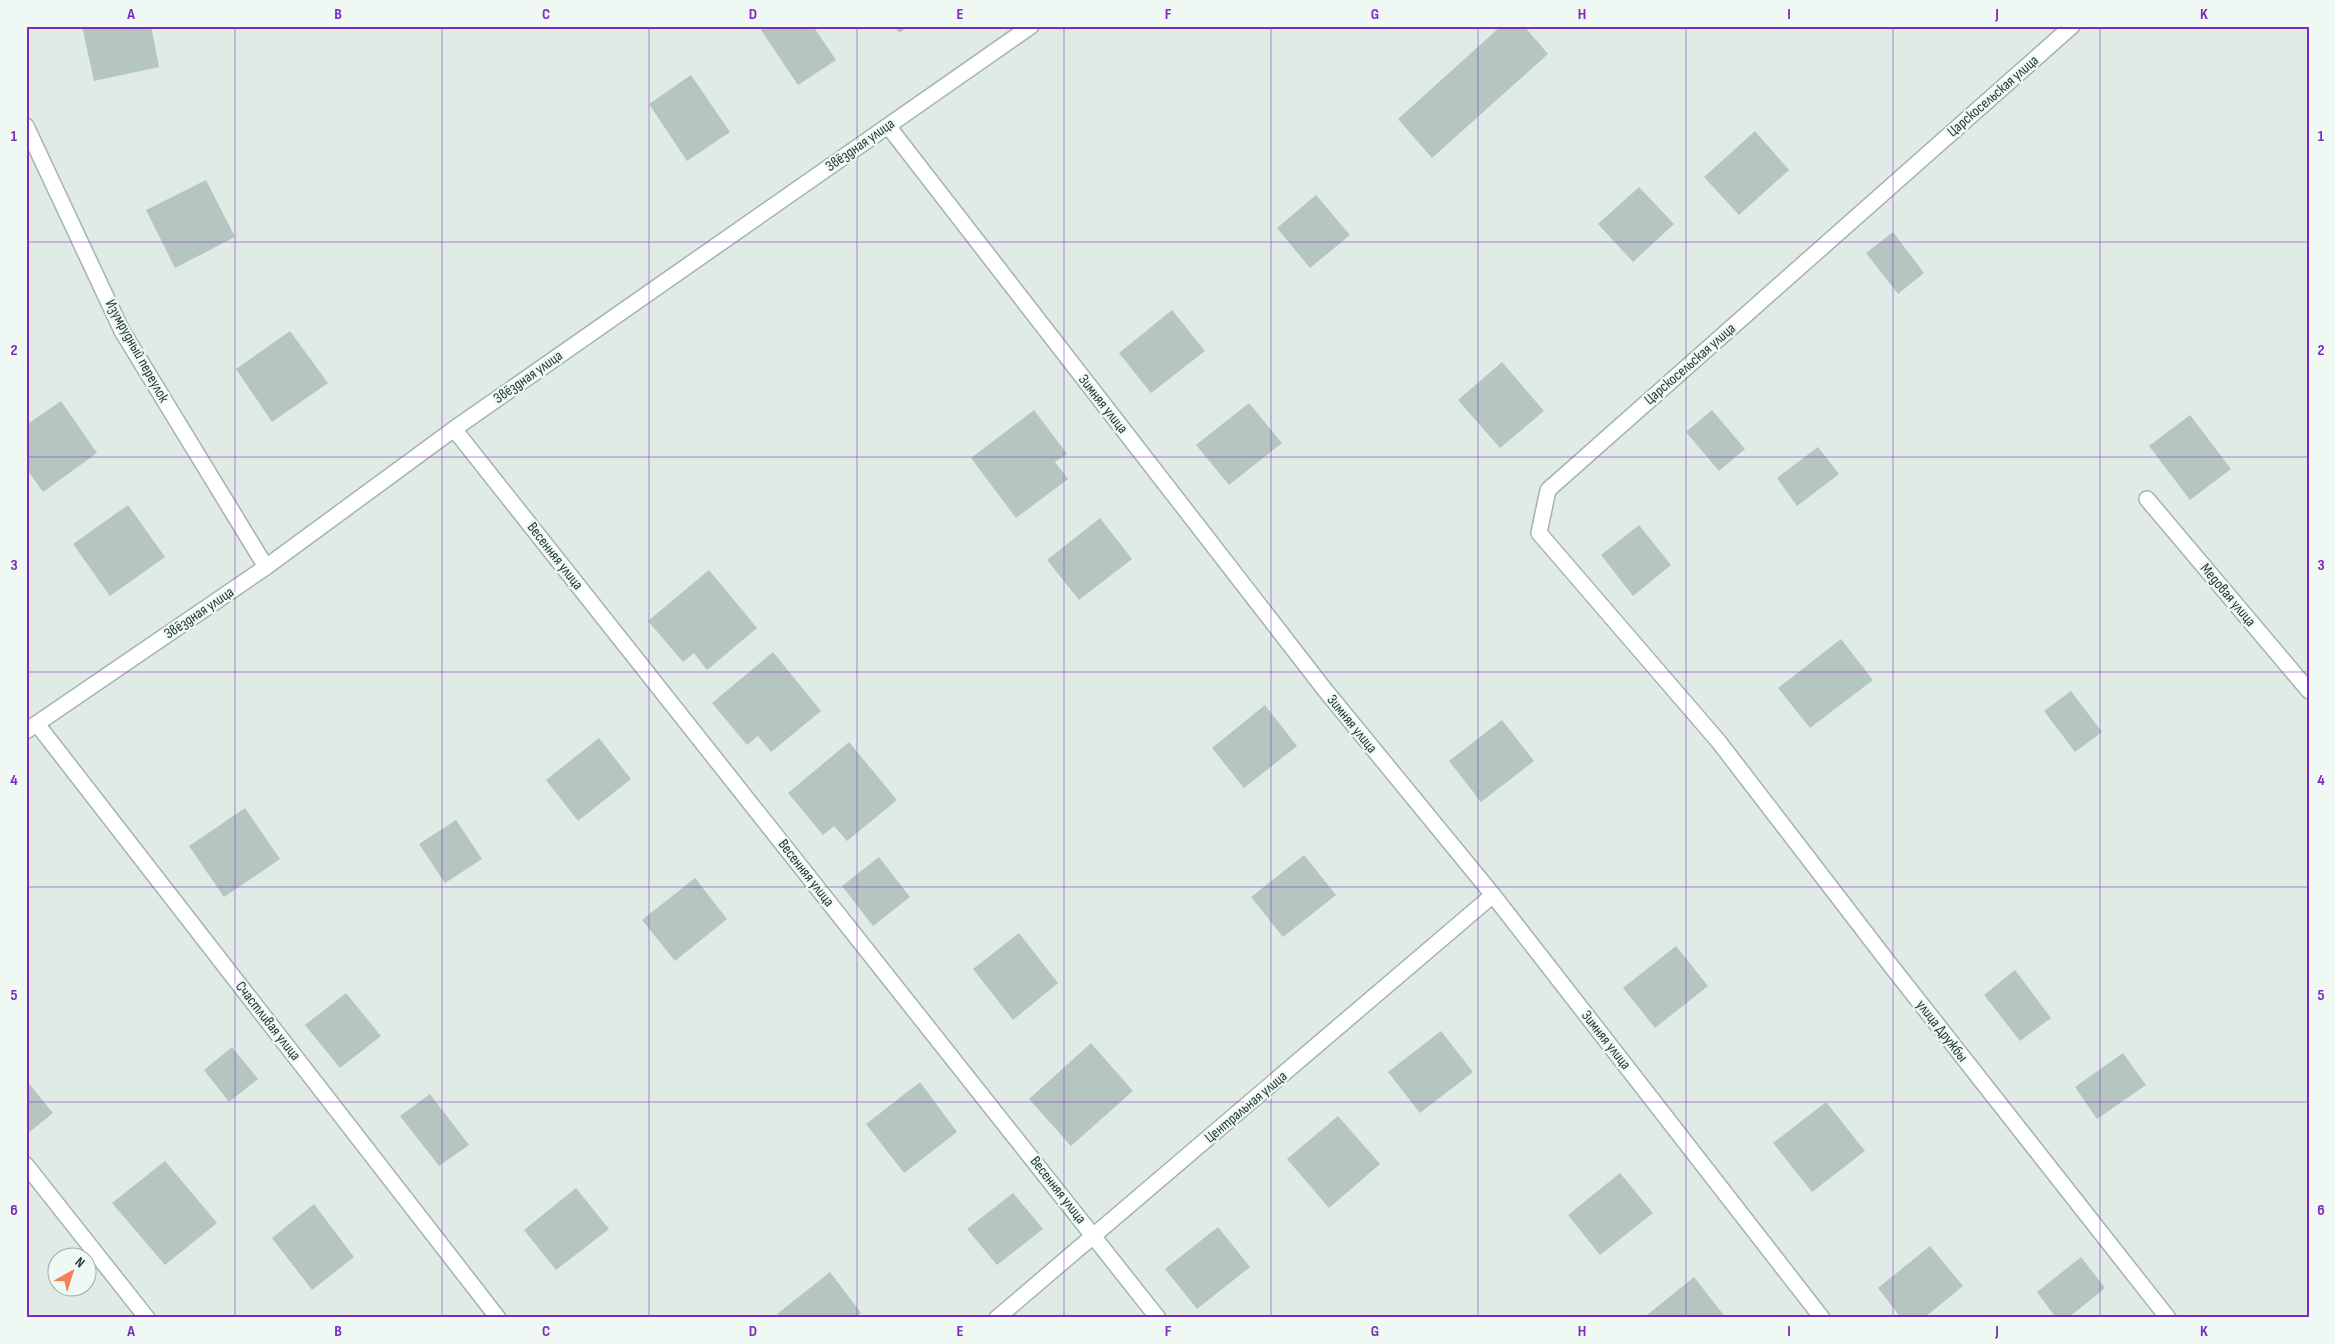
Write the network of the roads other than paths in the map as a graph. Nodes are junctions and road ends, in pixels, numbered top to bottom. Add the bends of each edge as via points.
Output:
1 (1031, 26) edge
2 (2072, 26) edge
3 (26, 126) edge
4 (888, 126) junction
5 (454, 429) junction
6 (2147, 499) dead end
7 (266, 567) junction
8 (2309, 691) edge
9 (32, 728) edge
10 (1719, 742) joint
11 (1493, 895) junction
12 (26, 1165) edge
13 (1094, 1236) junction
14 (147, 1318) edge
15 (498, 1318) edge
16 (997, 1318) edge
17 (1158, 1318) edge
18 (1822, 1318) edge
19 (2168, 1318) edge

1 - 4 street, Звёздная улица
2 - 10 street, Царскосельская улица via 1548,490 1538,533
3 - 7 street, Изумрудный переулок via 122,331
4 - 5 street, Звёздная улица
4 - 11 street, Зимняя улица via 1325,690
5 - 7 street, Звёздная улица
5 - 13 street, Весенняя улица
6 - 8 street, Медовая улица
7 - 9 street, Звёздная улица
9 - 15 street, Счастливая улица
10 - 19 street, улица Дружбы
11 - 13 street, Центральная улица
11 - 18 street, Зимняя улица
12 - 14 street
13 - 16 street, Центральная улица
13 - 17 street, Весенняя улица

